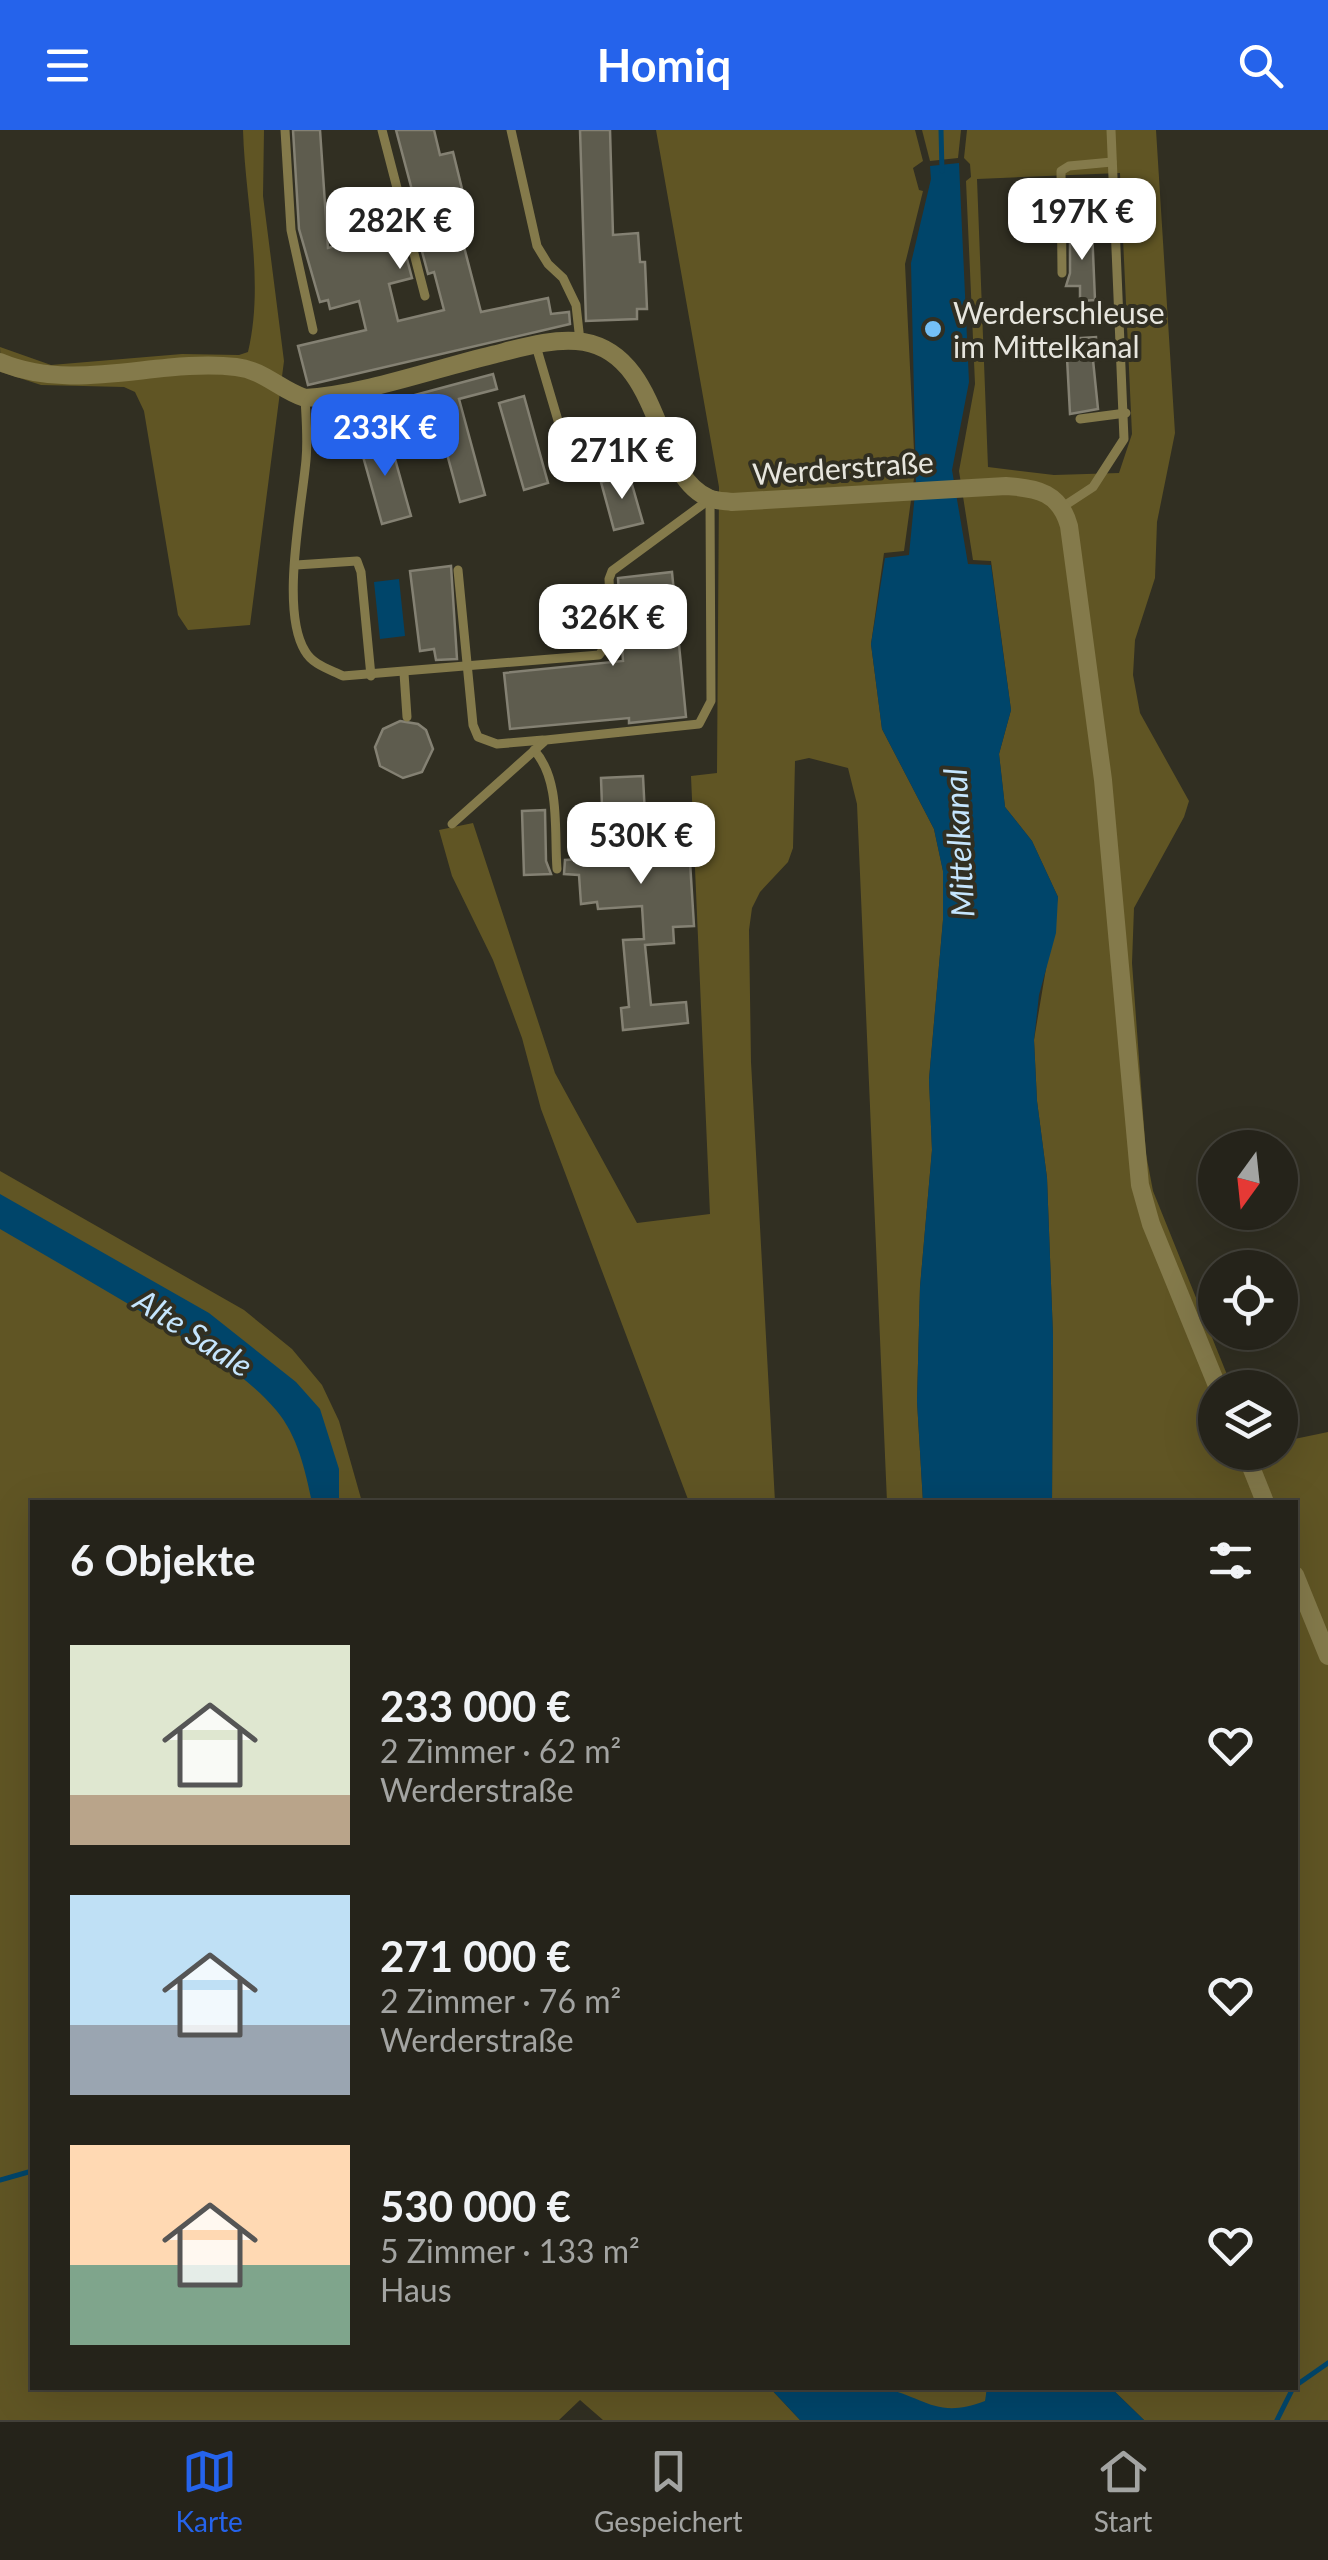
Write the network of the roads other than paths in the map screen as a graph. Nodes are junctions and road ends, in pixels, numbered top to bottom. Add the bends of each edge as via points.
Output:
1 (285, 130) edge
2 (382, 130) edge
3 (511, 130) edge
4 (1111, 130) edge
5 (1112, 162) junction
6 (1062, 273) dead end
7 (426, 296) dead end
8 (313, 330) dead end
9 (580, 342) junction
10 (536, 346) junction
11 (0, 362) edge
12 (305, 398) junction
13 (1126, 414) junction
14 (1080, 420) dead end
15 (661, 430) junction
16 (710, 498) junction
17 (1064, 506) junction
18 (296, 565) junction
19 (458, 570) dead end
20 (468, 668) junction
21 (404, 674) junction
22 (371, 676) junction
23 (408, 717) dead end
24 (546, 740) junction
25 (534, 750) junction
26 (452, 824) dead end
27 (557, 869) dead end
28 (1211, 1370) edge
29 (1252, 1470) edge
30 (1264, 1500) edge
31 (1298, 1582) edge
32 (1328, 1656) edge

1 - 8 lane via 291,230
2 - 7 lane
3 - 9 lane via 537,246 576,305
4 - 5 lane
5 - 6 lane via 1060,170
5 - 13 lane
9 - 10 street
9 - 15 street, Werderstraße via 616,355 634,373
10 - 12 street
10 - 15 lane via 567,451
11 - 12 street via 48,376 240,367
12 - 18 lane
13 - 14 lane
13 - 17 lane via 1124,438 1104,474
15 - 16 street, Werderstraße via 690,483
16 - 17 street, Werderstraße via 1029,487
16 - 20 lane via 612,571 612,638 599,654
16 - 24 lane via 708,712 699,724
17 - 28 street via 1103,780 1140,1184
18 - 22 lane via 295,612 304,651 343,676
18 - 22 lane via 357,561
19 - 20 lane
20 - 21 lane
20 - 24 lane via 478,737 497,744
21 - 22 lane
21 - 23 lane
24 - 25 lane
25 - 26 lane
25 - 27 lane via 551,779
29 - 30 street
31 - 32 street

